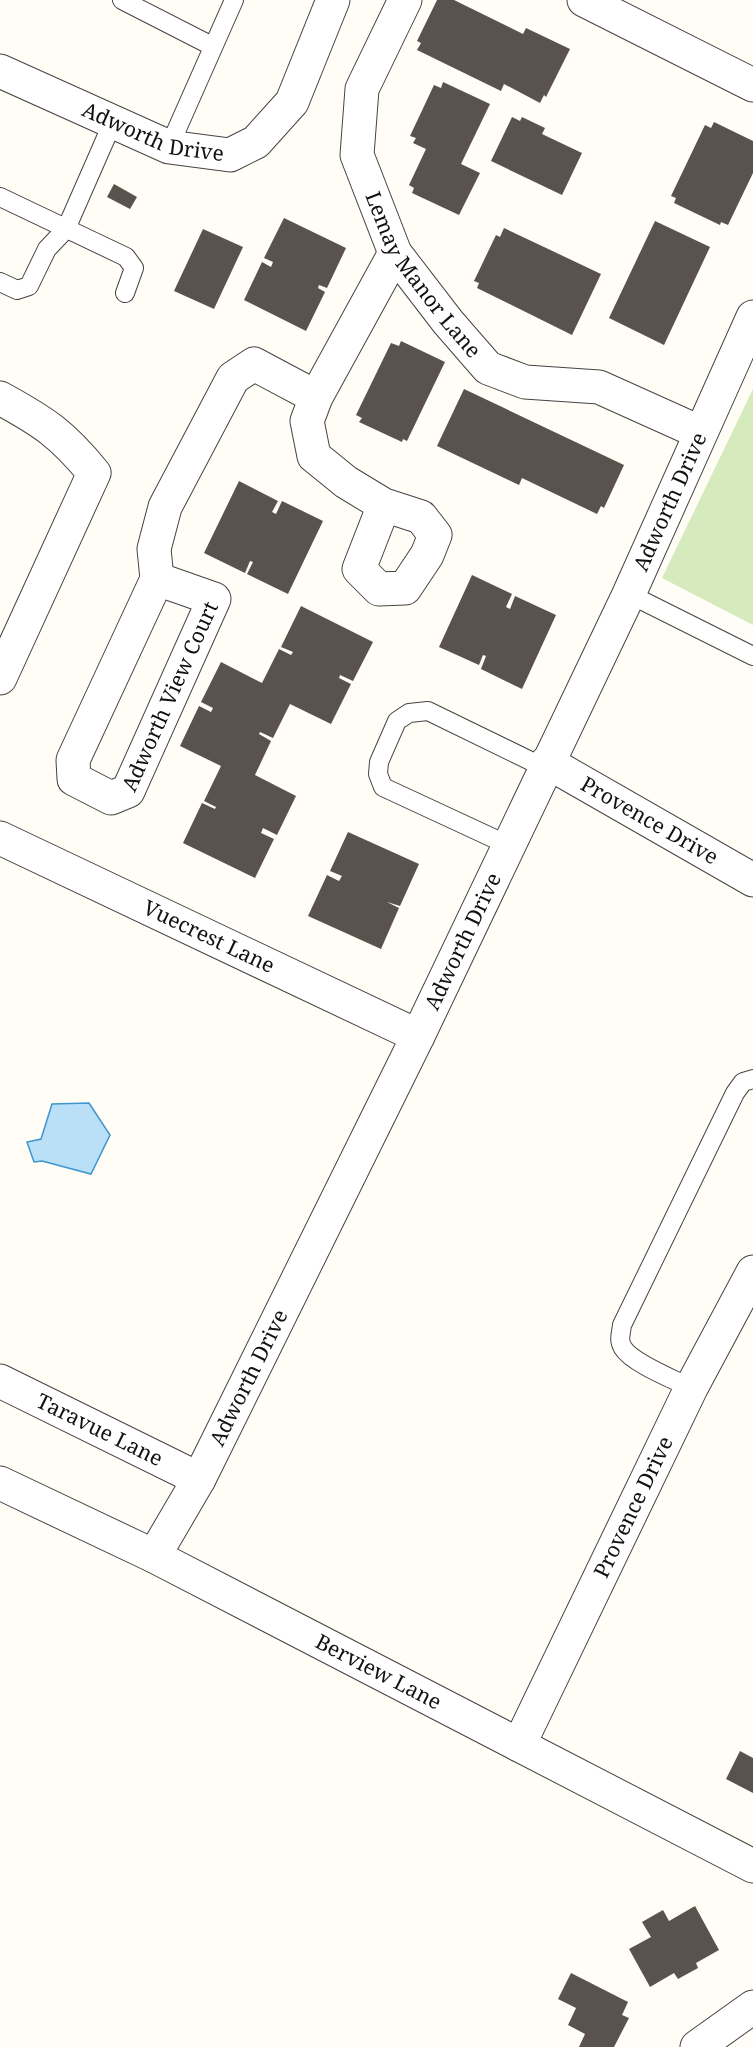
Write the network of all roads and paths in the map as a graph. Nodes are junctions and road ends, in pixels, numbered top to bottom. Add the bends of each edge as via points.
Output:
1 (122, 0) edge
2 (234, 0) edge
3 (333, 0) edge
4 (405, 0) edge
5 (584, 0) edge
6 (212, 46) junction
7 (0, 71) edge
8 (753, 85) edge
9 (112, 124) junction
10 (170, 147) junction
11 (0, 197) edge
12 (66, 229) junction
13 (395, 253) junction
14 (0, 282) edge
15 (125, 293) dead end
16 (753, 317) edge
17 (316, 397) junction
18 (0, 398) edge
19 (699, 432) junction
20 (384, 506) dead end
21 (157, 579) junction
22 (629, 594) junction
23 (753, 656) edge
24 (0, 678) edge
25 (546, 765) junction
26 (0, 838) edge
27 (508, 845) junction
28 (753, 880) edge
29 (418, 1036) junction
30 (753, 1079) edge
31 (753, 1272) edge
32 (0, 1381) edge
33 (691, 1388) junction
34 (199, 1479) junction
35 (0, 1483) edge
36 (154, 1556) junction
37 (519, 1745) junction
38 (753, 1866) edge
39 (753, 2007) edge
40 (698, 2047) edge

1 - 6 lane
2 - 6 lane
3 - 10 street, Adworth Drive via 292,102 256,142 231,155
4 - 13 street, Lemay Manor Lane via 362,89 357,155
5 - 8 street
6 - 10 lane
7 - 9 street, Adworth Drive
9 - 10 street, Adworth Drive
9 - 12 lane
11 - 12 lane
12 - 14 lane via 47,249 29,286 17,290
12 - 15 lane via 126,257 134,268
13 - 17 street
13 - 19 street, Lemay Manor Lane via 488,368 525,382 600,387
16 - 19 street, Adworth Drive
17 - 20 street via 308,421 314,456
17 - 21 street via 254,364 233,378 165,507 154,549
18 - 24 street via 44,422 94,473
19 - 22 street, Adworth Drive
21 - 21 street, Adworth View Court via 214,599 128,791 111,798 74,779 73,760
22 - 23 lane
22 - 25 street, Adworth Drive
25 - 27 street, Adworth Drive
25 - 27 lane via 428,711 409,713 396,721 379,762 383,787
25 - 28 street, Provence Drive
26 - 29 street, Vuecrest Lane
27 - 29 street, Adworth Drive
29 - 34 street, Adworth Drive
30 - 33 lane via 743,1082 735,1092 622,1325 620,1340 624,1350
31 - 33 street, Provence Drive
32 - 34 street, Taravue Lane
33 - 37 street, Provence Drive
34 - 36 street, Adworth Drive
35 - 36 street, Berview Lane
36 - 37 street, Berview Lane
37 - 38 street, Berview Lane
39 - 40 street

